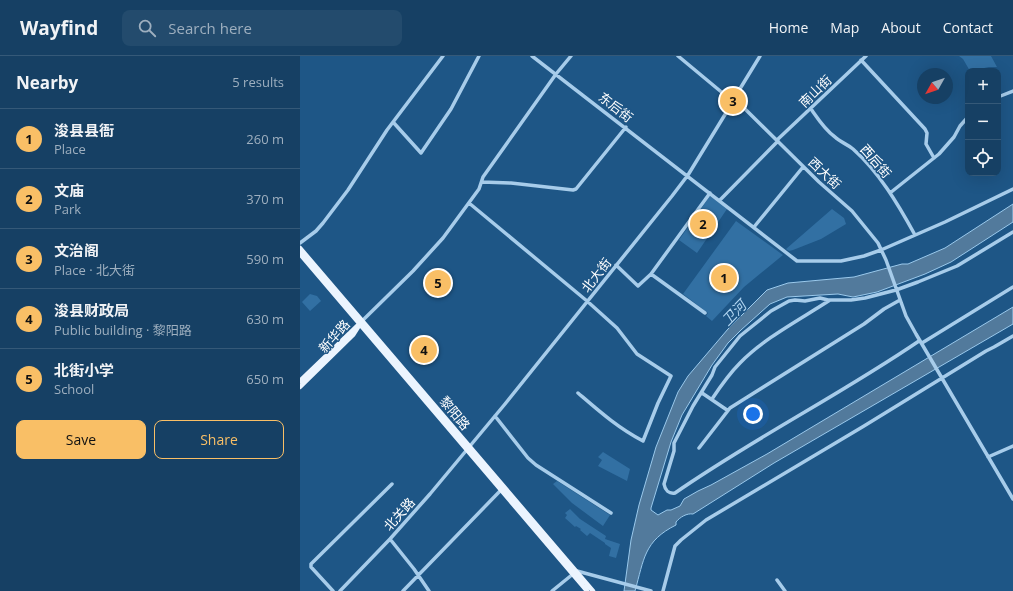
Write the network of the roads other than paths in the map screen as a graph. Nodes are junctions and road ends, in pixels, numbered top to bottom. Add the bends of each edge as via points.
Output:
1 (443, 56) edge
2 (479, 56) edge
3 (532, 56) edge
4 (571, 56) edge
5 (678, 56) edge
6 (760, 56) edge
7 (866, 56) edge
8 (861, 60) junction
9 (556, 74) junction
10 (1013, 91) edge
11 (738, 92) junction
12 (726, 96) junction
13 (1001, 96) edge
14 (742, 105) junction
15 (729, 108) junction
16 (811, 109) junction
17 (965, 120) edge
18 (393, 122) junction
19 (626, 127) junction
20 (777, 141) junction
21 (934, 158) junction
22 (803, 167) junction
23 (688, 175) junction
24 (482, 182) junction
25 (1013, 189) edge
26 (710, 193) junction
27 (890, 193) junction
28 (720, 200) junction
29 (469, 204) junction
30 (754, 227) junction
31 (1013, 232) edge
32 (915, 235) junction
33 (300, 243) edge
34 (300, 248) edge
35 (882, 250) junction
36 (300, 254) edge
37 (616, 265) junction
38 (651, 274) junction
39 (1013, 287) edge
40 (895, 289) junction
41 (830, 300) junction
42 (900, 300) junction
43 (587, 301) junction
44 (705, 313) dead end
45 (361, 323) junction
46 (1013, 336) edge
47 (921, 342) junction
48 (940, 376) junction
49 (300, 381) edge
50 (300, 387) edge
51 (578, 392) dead end
52 (702, 393) junction
53 (712, 399) junction
54 (727, 410) junction
55 (495, 416) junction
56 (1013, 446) edge
57 (468, 448) junction
58 (699, 448) dead end
59 (988, 457) junction
60 (392, 484) dead end
61 (501, 490) junction
62 (1013, 499) edge
63 (611, 513) dead end
64 (390, 539) junction
65 (574, 572) junction
66 (419, 576) junction
67 (777, 580) dead end
68 (333, 591) edge
69 (340, 591) edge
70 (403, 591) edge
71 (429, 591) edge
72 (552, 591) edge
73 (588, 591) edge
74 (593, 591) edge
75 (651, 591) edge
76 (663, 591) edge
77 (785, 591) edge

1 - 18 street
2 - 18 street via 451,109 420,153
3 - 9 street, 东后街
4 - 9 street
5 - 12 street
6 - 11 street
7 - 8 street, 南山街
8 - 16 street, 南山街
8 - 21 street via 925,129 926,144
9 - 19 street, 东后街
9 - 24 street via 483,177
10 - 13 street
11 - 12 street
11 - 14 street
12 - 15 street
14 - 15 street
14 - 20 street, 西大街
15 - 23 street, 北大街
16 - 20 street, 南山街
16 - 27 street, 西后街 via 834,137 853,149
17 - 21 street via 954,137
18 - 33 street via 320,228
19 - 23 street, 东后街
19 - 24 street via 576,189
20 - 22 street, 西大街
20 - 28 street, 南山街
21 - 27 street
22 - 30 street
22 - 35 street, 西大街 via 852,211
23 - 26 street, 东后街
23 - 37 street, 北大街
24 - 29 street
25 - 32 street, 东后街
26 - 28 street, 东后街
26 - 38 street
27 - 32 street, 西后街
28 - 30 street, 东后街
29 - 43 street
29 - 45 street via 437,246
30 - 35 street, 东后街 via 797,261 841,261
31 - 40 street via 957,266
32 - 35 street, 东后街
34 - 45 main road, 黎阳路
35 - 40 street, 西大街
36 - 45 main road, 黎阳路
37 - 38 street via 638,286
37 - 43 street, 北大街
38 - 44 street
39 - 47 street
40 - 41 street via 865,298
40 - 42 street, 西大街
41 - 52 street via 820,298 789,301 771,311 740,336 724,355
41 - 53 street via 750,354 734,369
42 - 47 street, 西大街
42 - 54 street
43 - 51 street via 618,328 637,354 671,376 643,441 610,420
43 - 55 street, 北大街
45 - 49 main road, 新华路
45 - 50 main road, 新华路 via 353,335
45 - 57 main road, 黎阳路
46 - 48 street
47 - 48 street, 西大街
47 - 52 street via 675,493 668,492 664,484 674,451 673,446
48 - 59 street, 西大街
48 - 76 street via 864,426 706,520 675,546
52 - 53 street
53 - 54 street
54 - 58 street
55 - 57 street, 北大街
55 - 63 street via 536,465
56 - 59 street
57 - 61 main road, 黎阳路
57 - 64 street, 北关路
57 - 65 main road, 黎阳路
59 - 62 street, 西大街
60 - 68 street via 311,564 311,568
61 - 65 main road, 黎阳路
61 - 66 street
64 - 66 street
64 - 69 street, 北关路
65 - 72 street
65 - 73 main road, 黎阳路
65 - 74 main road, 黎阳路
65 - 75 street
66 - 70 street
66 - 71 street
67 - 77 street

